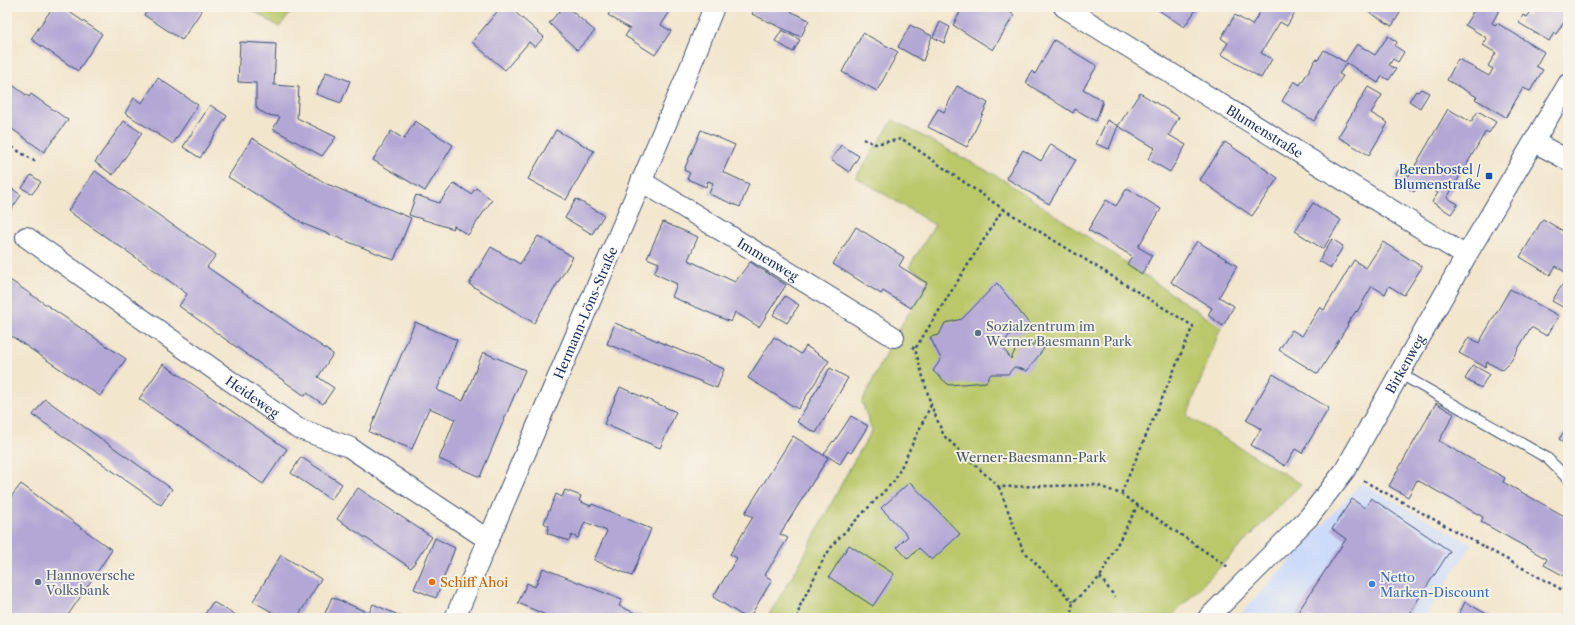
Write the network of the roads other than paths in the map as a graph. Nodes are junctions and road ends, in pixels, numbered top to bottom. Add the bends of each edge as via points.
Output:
1 (714, 7) edge
2 (1064, 7) edge
3 (1568, 84) edge
4 (1534, 142) junction
5 (1568, 160) edge
6 (641, 181) junction
7 (26, 237) dead end
8 (1466, 256) junction
9 (894, 337) road end
10 (1399, 372) junction
11 (1568, 479) edge
12 (487, 539) junction
13 (455, 618) edge
14 (1208, 618) edge

1 - 6 street, Hermann-Löns-Straße
2 - 8 street, Blumenstraße
3 - 4 street, Birkenweg
4 - 5 street
4 - 8 street, Birkenweg
6 - 9 street, Immenweg
6 - 12 street, Hermann-Löns-Straße
7 - 12 street, Heideweg via 297,428 350,447
8 - 10 street, Birkenweg
10 - 11 lane via 1547,458
10 - 14 street, Birkenweg via 1345,470 1309,518
12 - 13 street, Hermann-Löns-Straße

